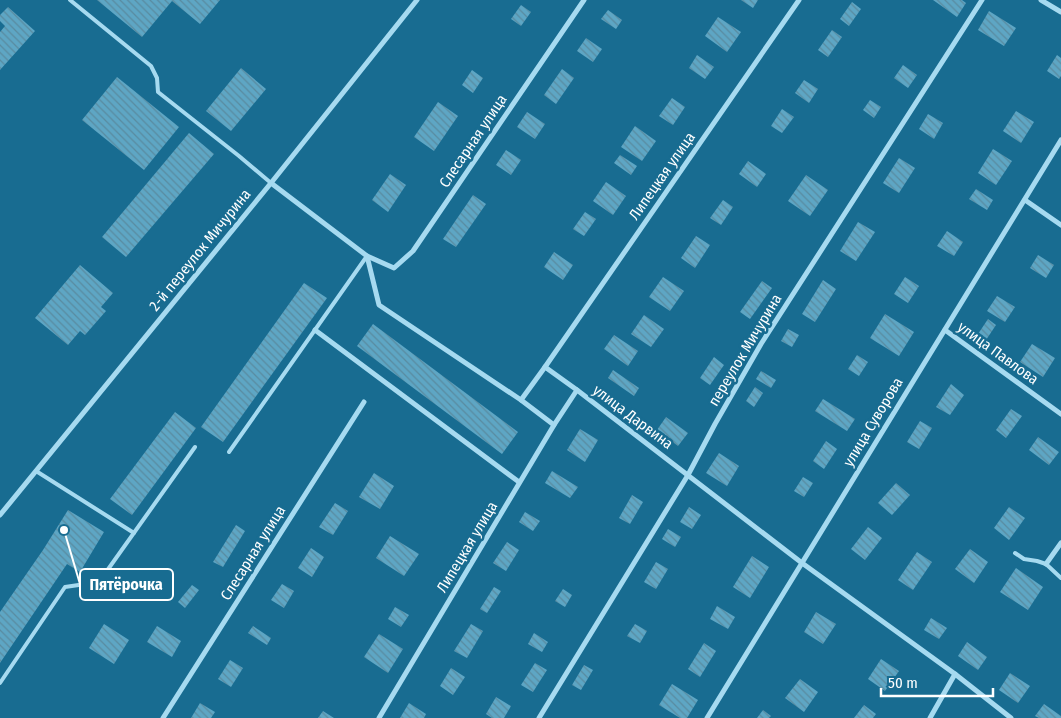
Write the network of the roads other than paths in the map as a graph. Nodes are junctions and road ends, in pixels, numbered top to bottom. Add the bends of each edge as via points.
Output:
1 (70, 0) edge
2 (417, 0) edge
3 (584, 0) edge
4 (799, 0) edge
5 (982, 0) edge
6 (1041, 0) edge
7 (1061, 12) edge
8 (1061, 140) edge
9 (271, 183) junction
10 (1025, 200) junction
11 (1061, 225) edge
12 (368, 256) junction
13 (315, 330) junction
14 (945, 330) junction
15 (545, 367) junction
16 (577, 390) junction
17 (521, 400) junction
18 (364, 402) dead end
19 (1061, 414) edge
20 (554, 425) junction
21 (195, 448) dead end
22 (229, 452) dead end
23 (36, 471) junction
24 (688, 475) junction
25 (520, 482) junction
26 (0, 515) edge
27 (134, 533) junction
28 (1061, 543) edge
29 (1015, 553) dead end
30 (802, 563) junction
31 (1046, 564) junction
32 (1061, 578) edge
33 (955, 674) junction
34 (0, 683) edge
35 (163, 718) edge
36 (380, 718) edge
37 (538, 718) edge
38 (707, 718) edge
39 (930, 718) edge
40 (1011, 718) edge

1 - 9 lane via 151,66 157,78 158,92
2 - 9 street, 2-й переулок Мичурина
3 - 12 street, Слесарная улица via 413,251 394,268
4 - 15 street, Липецкая улица
5 - 24 street, переулок Мичурина via 761,344
6 - 7 street
8 - 10 street, улица Суворова
9 - 12 street
9 - 23 street, 2-й переулок Мичурина
10 - 11 street
10 - 14 street, улица Суворова
12 - 13 lane
12 - 17 street via 379,305
13 - 22 lane
13 - 25 street
14 - 19 street, улица Павлова
14 - 30 street, улица Суворова
15 - 16 street, улица Дарвина
15 - 17 street
16 - 20 street, Липецкая улица
16 - 24 street, улица Дарвина
17 - 20 street
18 - 35 street, Слесарная улица
20 - 25 street, Липецкая улица
21 - 27 lane
23 - 26 street, 2-й переулок Мичурина
23 - 27 lane
24 - 30 street, улица Дарвина
24 - 37 street, переулок Мичурина
25 - 36 street, Липецкая улица
27 - 34 lane via 99,582 65,587
28 - 31 street
29 - 31 lane via 1024,559
30 - 33 street, улица Дарвина
30 - 38 street, улица Суворова
31 - 32 lane
33 - 39 street
33 - 40 street, улица Дарвина

